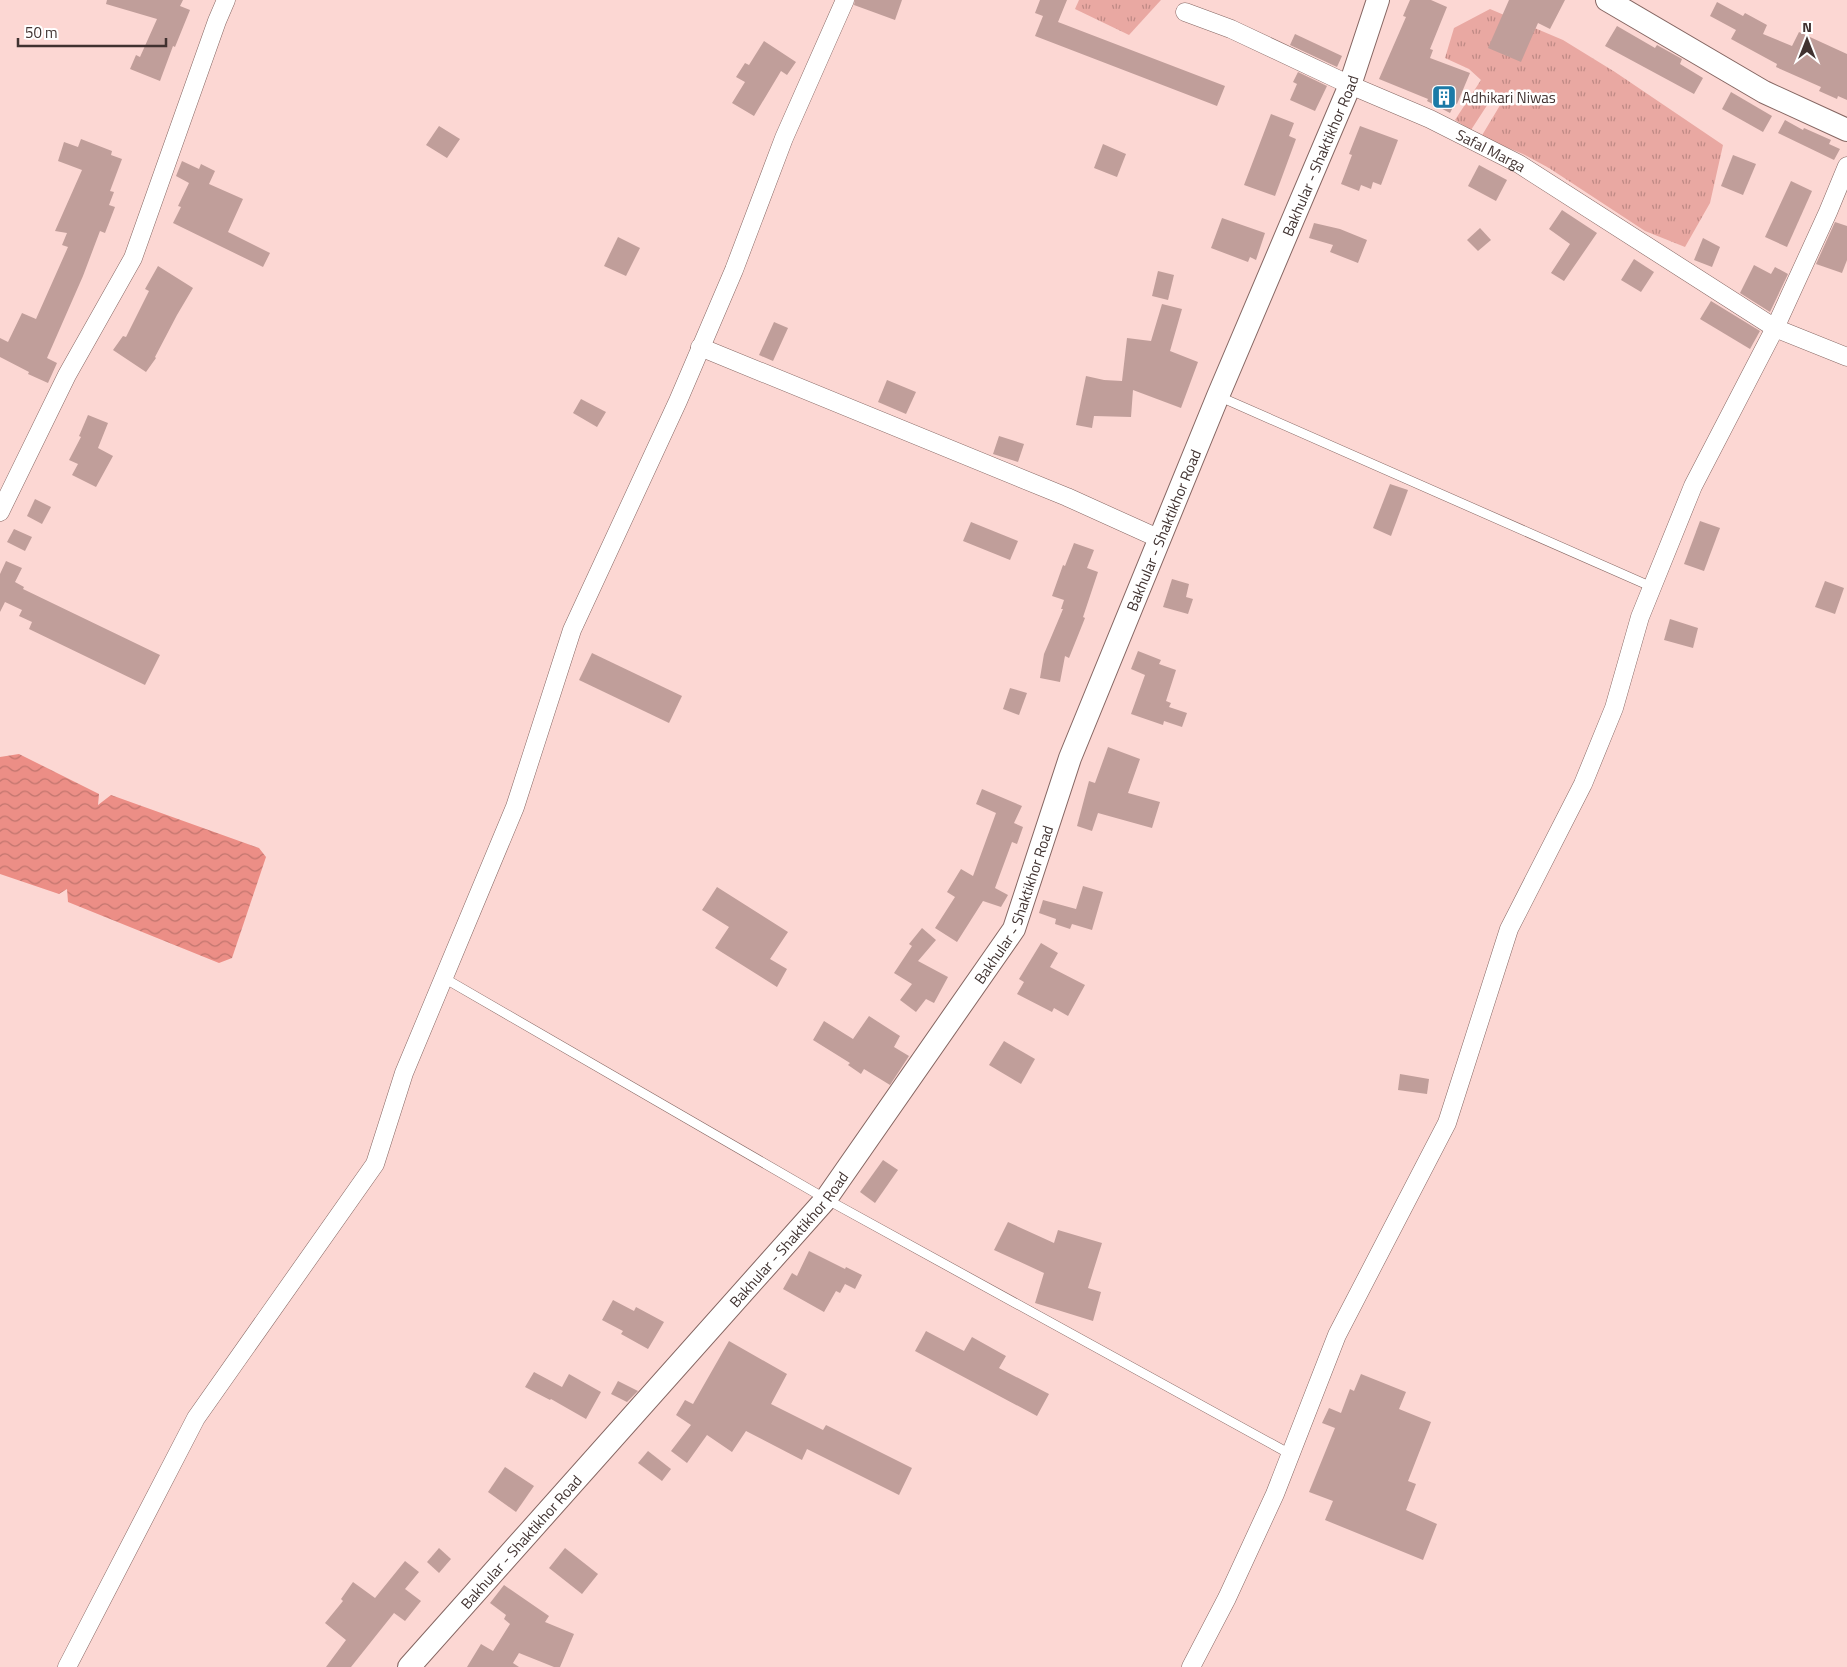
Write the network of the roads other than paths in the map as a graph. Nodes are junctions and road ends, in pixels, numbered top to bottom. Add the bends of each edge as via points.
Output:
1 (226, 0) edge
2 (845, 0) edge
3 (1378, 0) edge
4 (1607, 0) edge
5 (1185, 12) dead end
6 (1350, 85) junction
7 (1847, 130) edge
8 (1847, 166) edge
9 (1776, 328) junction
10 (700, 347) junction
11 (1847, 357) edge
12 (1218, 396) junction
13 (0, 512) edge
14 (1160, 538) junction
15 (1652, 587) junction
16 (444, 978) junction
17 (826, 1199) junction
18 (1290, 1454) junction
19 (67, 1667) edge
20 (409, 1667) edge
21 (1191, 1667) edge

1 - 13 street via 133,258 67,375
2 - 10 street via 784,138 734,270
3 - 6 street, Bakhular - Shaktikhor Road
4 - 7 street via 1764,92
5 - 6 street, Safal Marga via 1231,29
6 - 9 street, Safal Marga via 1430,119 1519,164
6 - 12 street, Bakhular - Shaktikhor Road
8 - 9 street
9 - 11 street, Safal Marga
9 - 15 street via 1693,486
10 - 14 street
10 - 16 street via 572,630 516,807
12 - 14 street, Bakhular - Shaktikhor Road
12 - 15 lane
14 - 17 street, Bakhular - Shaktikhor Road via 1070,758 1014,929
15 - 18 street via 1614,708 1583,784 1509,930 1447,1123 1337,1335
16 - 17 lane
16 - 19 street via 404,1073 375,1164 196,1418
17 - 18 lane
17 - 20 street, Bakhular - Shaktikhor Road
18 - 21 street via 1227,1598

